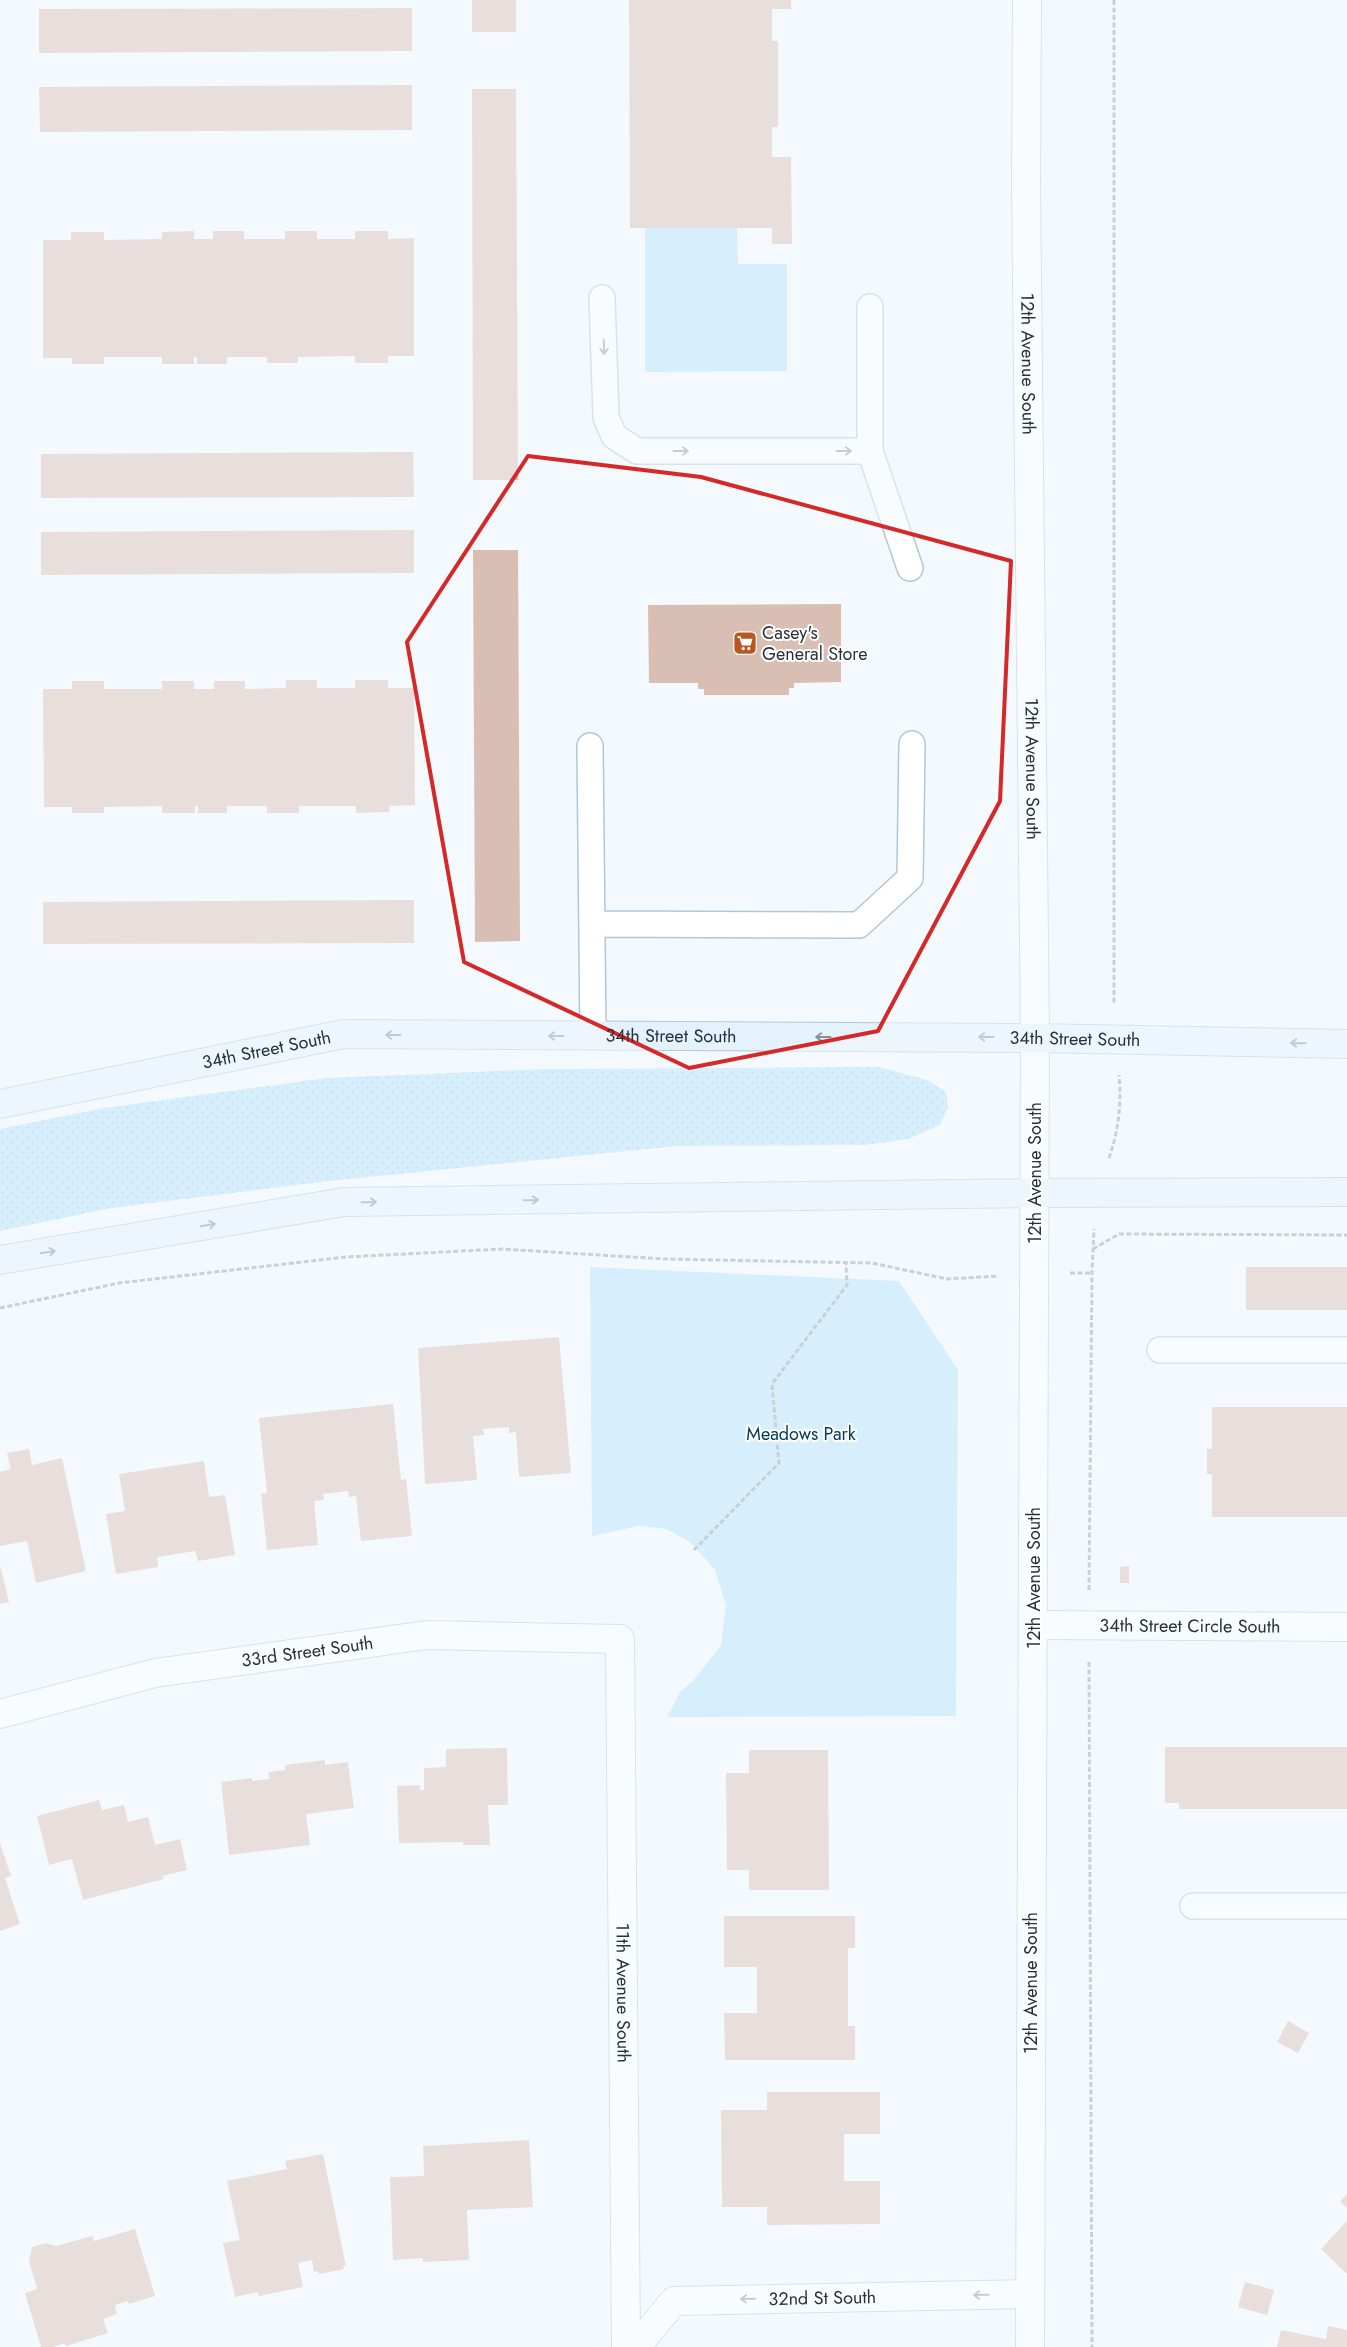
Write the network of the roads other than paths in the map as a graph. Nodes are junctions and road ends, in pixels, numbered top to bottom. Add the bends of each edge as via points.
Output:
1 (1027, 0) edge
2 (602, 298) dead end
3 (870, 307) dead end
4 (870, 451) junction
5 (910, 568) dead end
6 (912, 744) dead end
7 (590, 746) dead end
8 (592, 924) junction
9 (593, 1036) junction
10 (1035, 1038) junction
11 (1347, 1044) edge
12 (0, 1104) edge
13 (1347, 1192) edge
14 (1035, 1193) junction
15 (0, 1260) edge
16 (1160, 1350) dead end
17 (1347, 1350) edge
18 (1034, 1625) junction
19 (1347, 1627) edge
20 (620, 1639) joint
21 (0, 1714) edge
22 (1193, 1906) dead end
23 (1347, 1906) edge
24 (1029, 2294) junction
25 (626, 2347) edge
26 (636, 2347) edge
27 (1030, 2347) edge

1 - 10 street, 12th Avenue South
2 -> 4 lane via 606,417 614,436 637,451
3 - 4 lane
4 - 5 lane
6 - 8 lane via 910,878 859,925
7 - 8 lane
8 - 9 lane
10 -> 9 main road, 34th Street South
9 -> 12 main road, 34th Street South via 344,1034
11 -> 10 main road, 34th Street South
10 - 14 street, 12th Avenue South
13 - 14 main road
15 -> 14 main road via 344,1202
14 - 18 street, 12th Avenue South
16 - 17 lane
18 - 19 street, 34th Street Circle South
18 - 24 street, 12th Avenue South
20 - 21 street, 33rd Street South via 426,1635 155,1672
20 - 25 street, 11th Avenue South
22 - 23 lane
24 -> 26 street, 32nd St South via 674,2301
24 - 27 street, 12th Avenue South

